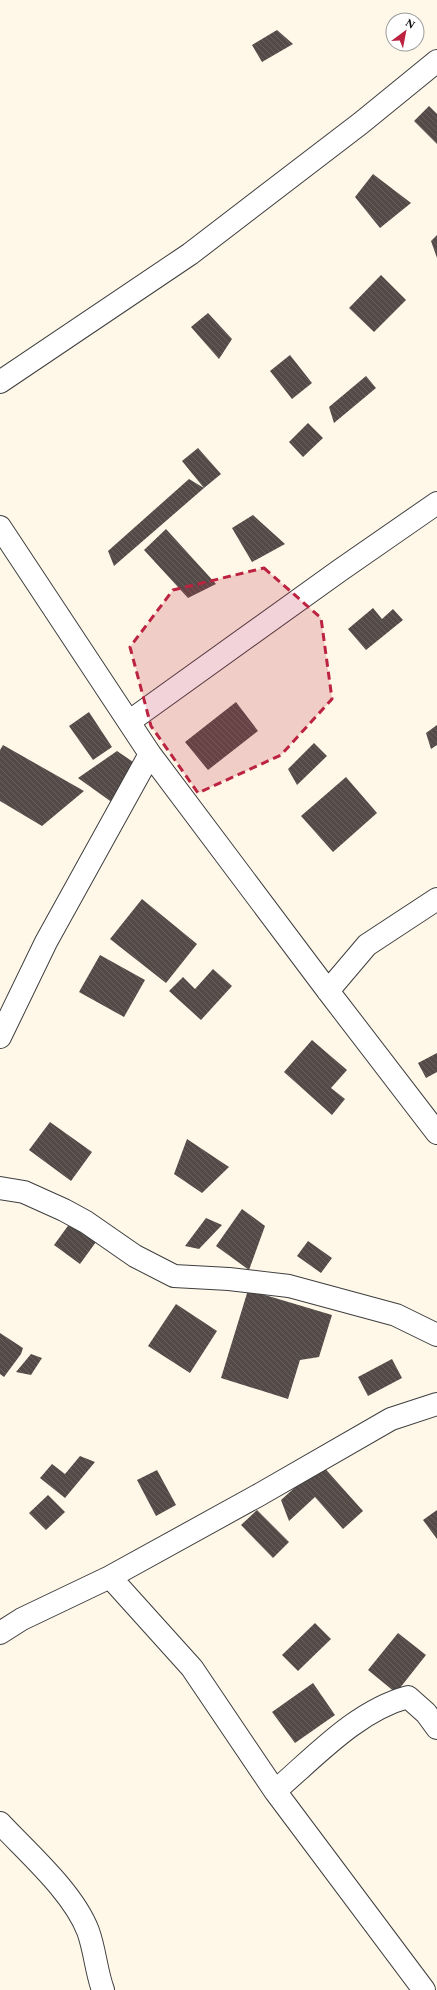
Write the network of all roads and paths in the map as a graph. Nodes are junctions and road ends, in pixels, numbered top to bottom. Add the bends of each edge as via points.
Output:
1 (437, 61) edge
2 (0, 382) edge
3 (437, 503) edge
4 (0, 527) edge
5 (130, 721) junction
6 (150, 754) junction
7 (437, 899) edge
8 (328, 991) junction
9 (0, 1037) edge
10 (437, 1133) edge
11 (0, 1188) edge
12 (437, 1335) edge
13 (437, 1404) edge
14 (110, 1577) junction
15 (0, 1633) edge
16 (437, 1728) edge
17 (275, 1791) junction
18 (0, 1823) edge
19 (103, 1990) edge
20 (424, 1990) edge

1 - 2 street via 361,123 190,254
3 - 5 street
4 - 5 street
5 - 6 street
6 - 8 street
6 - 9 street via 46,942
7 - 8 street via 367,944
8 - 10 street
11 - 12 street via 24,1192 64,1210 136,1256 174,1276 289,1286 396,1316
13 - 14 street via 391,1419
14 - 15 street via 22,1619
14 - 17 street via 192,1668
16 - 17 street via 426,1713 408,1697 391,1702 352,1725
17 - 20 street
18 - 19 street via 65,1893 81,1917 88,1932

